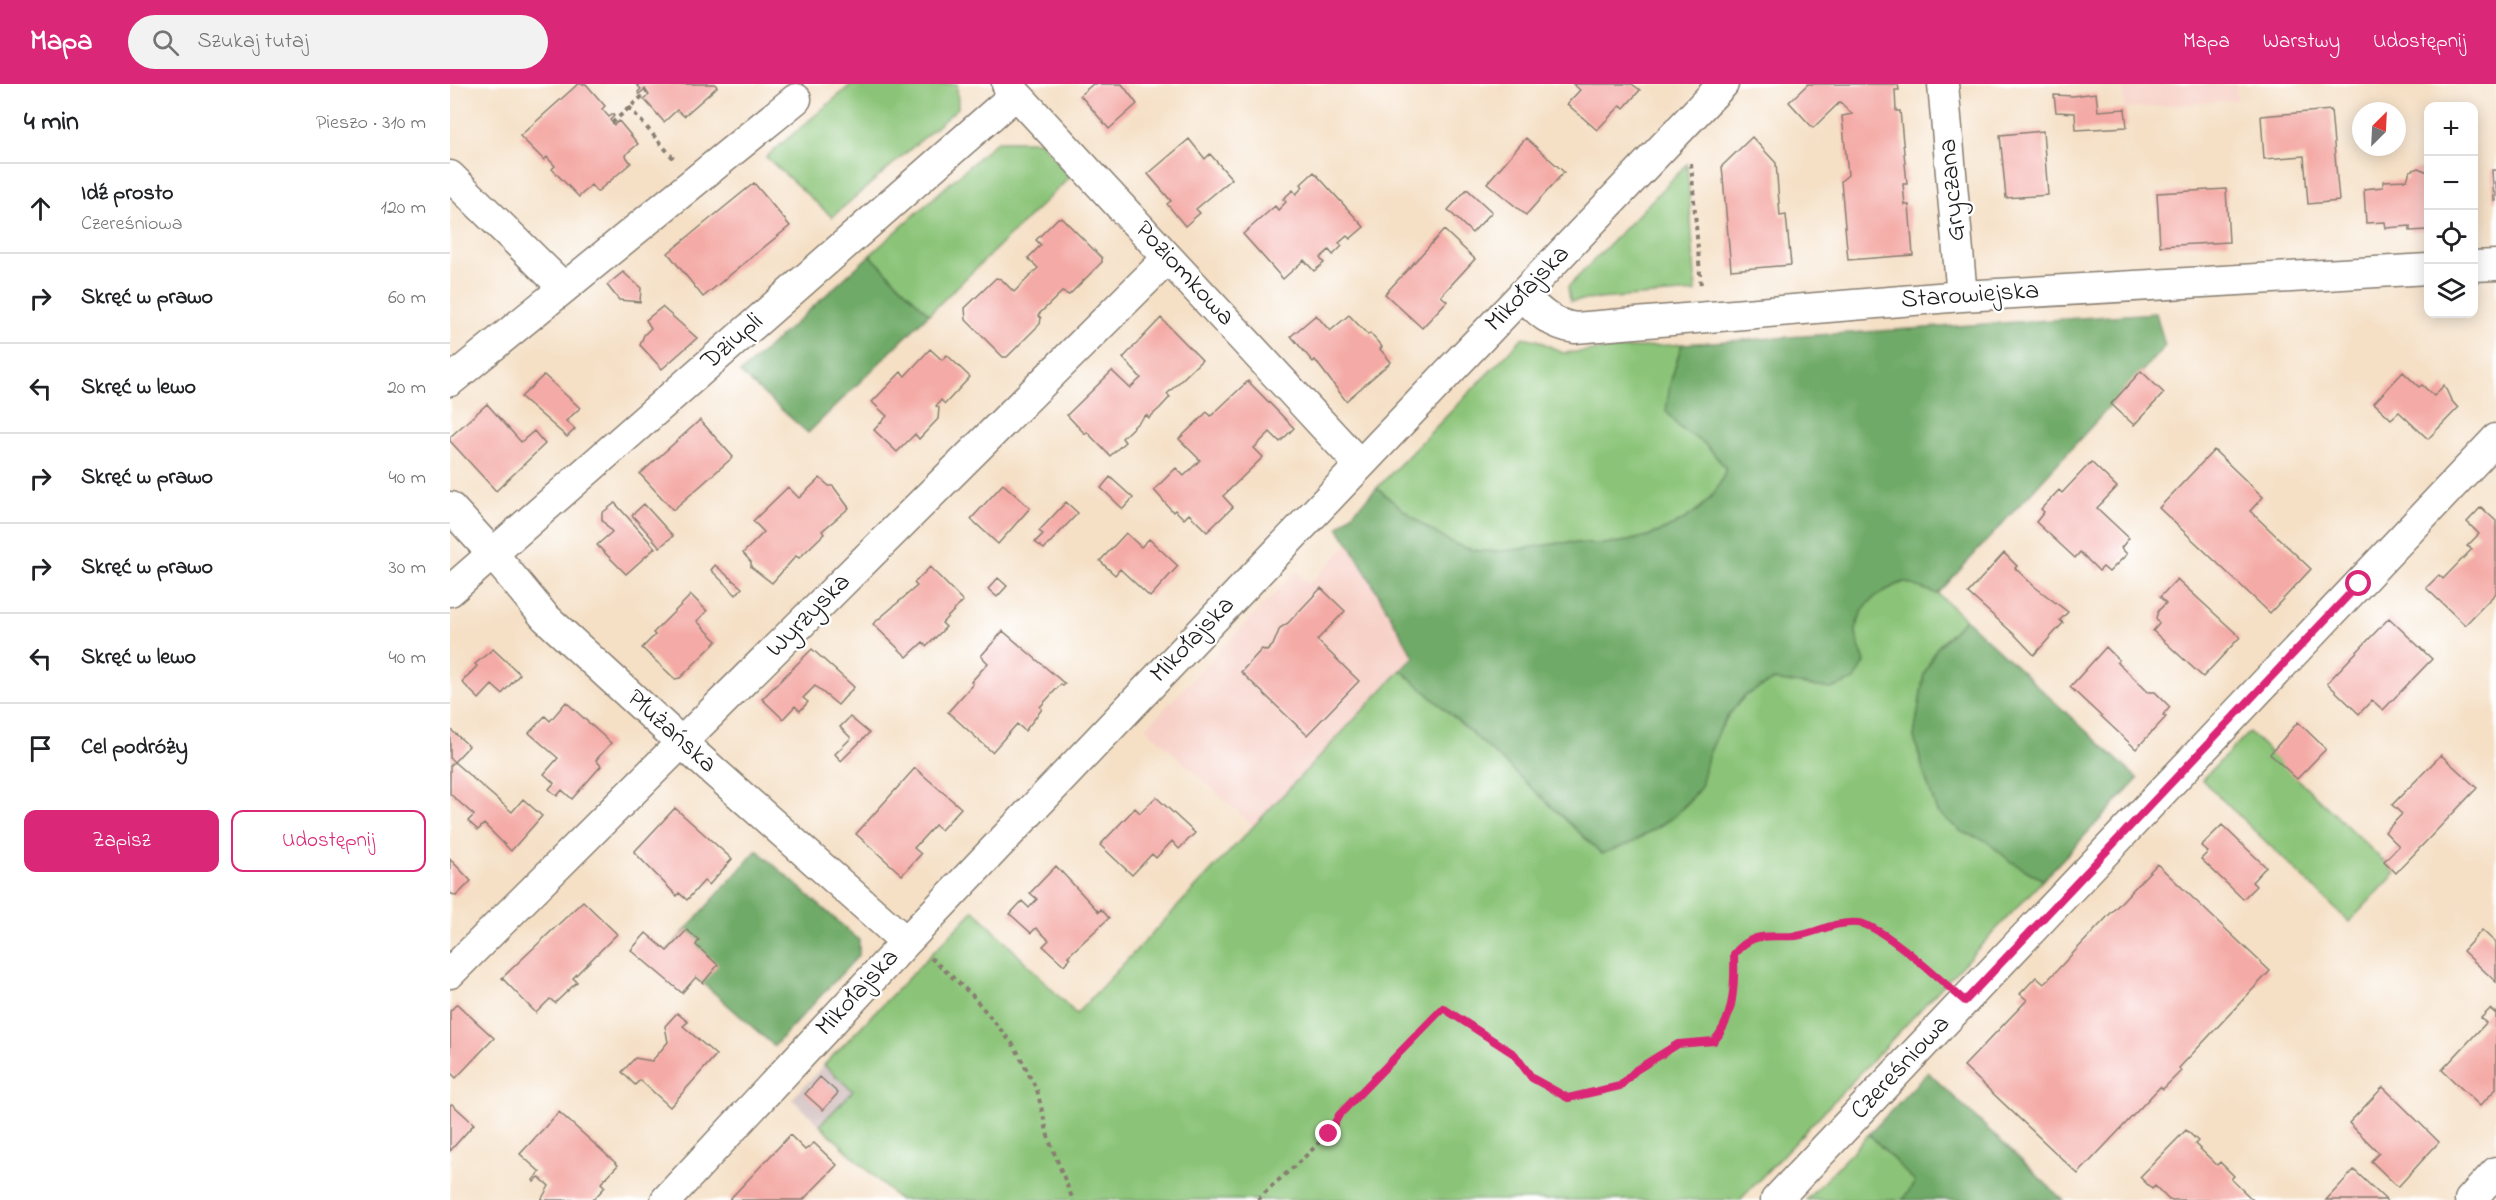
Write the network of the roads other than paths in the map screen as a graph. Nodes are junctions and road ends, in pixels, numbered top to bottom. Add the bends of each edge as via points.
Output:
1 (1723, 84) edge
2 (1943, 84) edge
3 (1012, 89) edge
4 (796, 99) dead end
5 (450, 176) edge
6 (1168, 258) junction
7 (2496, 265) edge
8 (2478, 266) edge
9 (2424, 269) edge
10 (563, 287) junction
11 (1522, 295) junction
12 (1962, 296) junction
13 (450, 381) edge
14 (2496, 439) edge
15 (1360, 465) junction
16 (450, 507) edge
17 (492, 553) junction
18 (450, 591) edge
19 (682, 743) junction
20 (906, 942) junction
21 (450, 973) edge
22 (2496, 1172) edge
23 (666, 1200) edge
24 (1776, 1200) edge
25 (2470, 1200) edge

1 - 11 street, Mikołajska
2 - 12 street, Gryczana
3 - 6 street, Poziomkowa
3 - 17 street, Dziupli
4 - 10 street
5 - 10 street
6 - 15 street, Poziomkowa
6 - 19 street, Wyrzyska
7 - 8 street
9 - 12 street, Starowiejska
10 - 13 street
11 - 12 street, Starowiejska via 1559,326 1575,328
11 - 15 street, Mikołajska
14 - 24 street, Czereśniowa
15 - 20 street, Mikołajska
16 - 17 street, Płużańska
17 - 18 street, Dziupli
17 - 19 street, Płużańska via 545,617
19 - 20 street, Płużańska
19 - 21 street, Wyrzyska
20 - 23 street, Mikołajska
22 - 25 street

